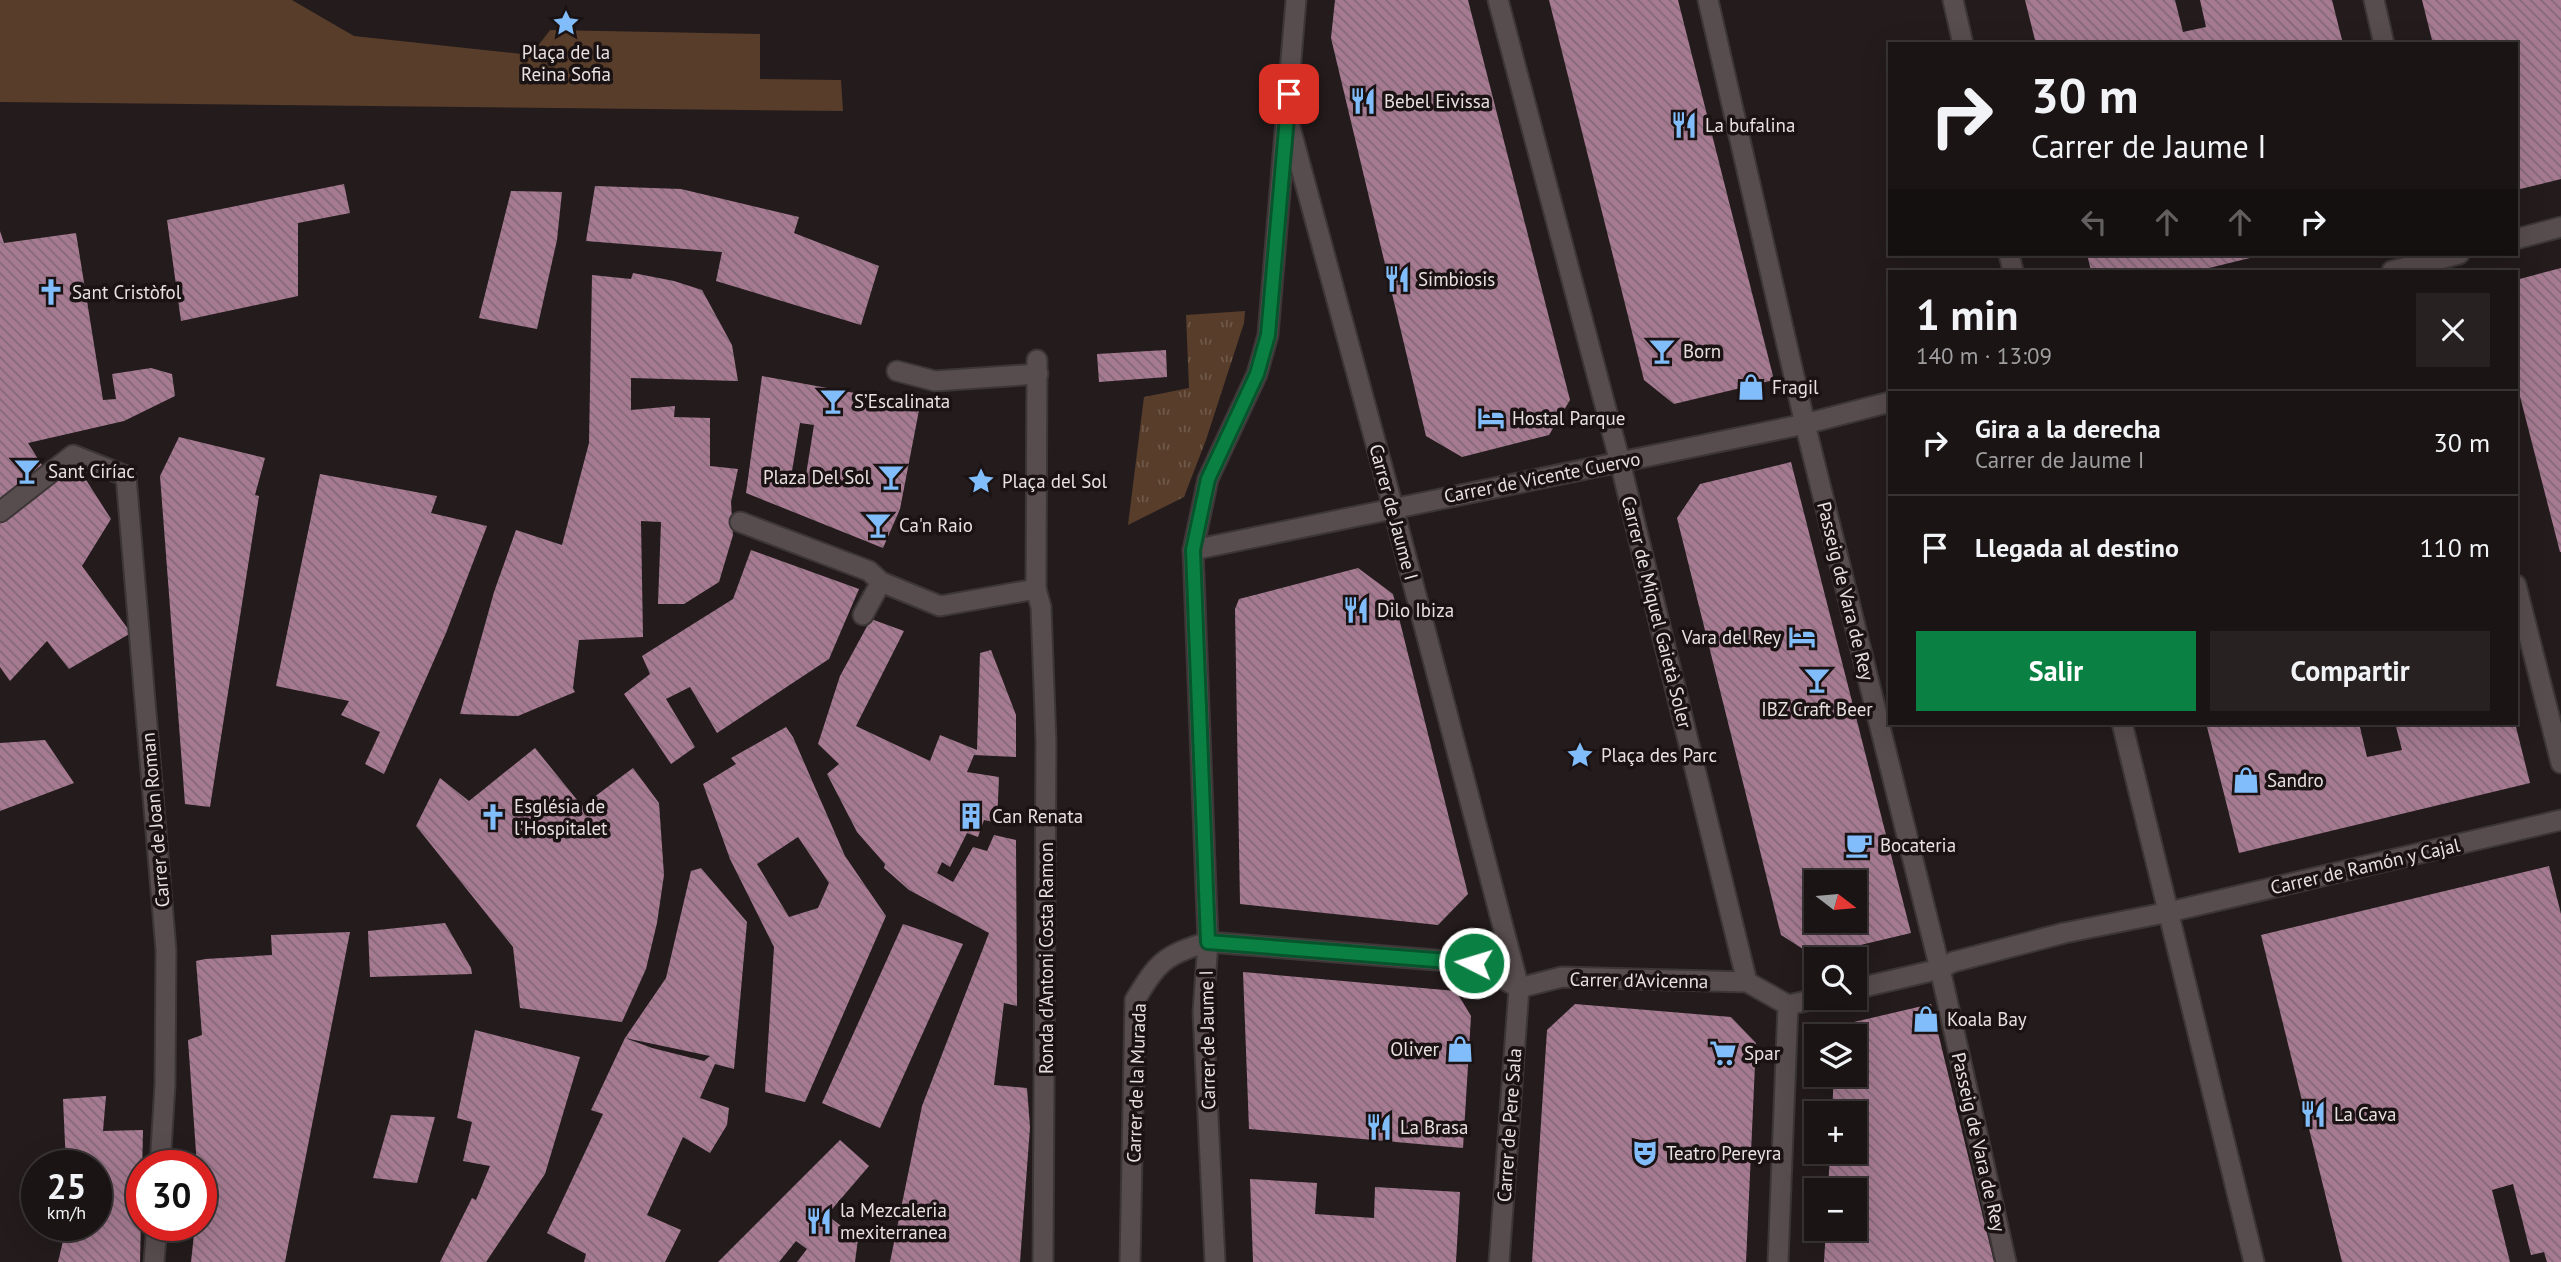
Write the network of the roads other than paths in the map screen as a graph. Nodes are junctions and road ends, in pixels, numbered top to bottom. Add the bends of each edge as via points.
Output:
1 (1296, 0) edge
2 (1498, 0) edge
3 (1708, 0) edge
4 (1953, 0) edge
5 (2374, 0) edge
6 (1963, 42) edge
7 (2384, 42) edge
8 (1287, 118) junction
9 (2561, 227) edge
10 (2518, 238) edge
11 (2453, 256) edge
12 (2436, 262) edge
13 (2397, 270) edge
14 (897, 371) dead end
15 (1888, 403) edge
16 (1805, 424) junction
17 (1620, 462) junction
18 (1393, 507) junction
19 (0, 512) edge
20 (740, 522) dead end
21 (1193, 550) junction
22 (881, 582) junction
23 (1036, 589) junction
24 (2518, 593) edge
25 (863, 615) dead end
26 (2122, 725) edge
27 (2561, 764) edge
28 (2561, 820) edge
29 (2168, 912) junction
30 (1208, 942) junction
31 (1940, 969) junction
32 (1747, 982) junction
33 (1867, 986) edge
34 (1519, 988) junction
35 (1804, 1002) edge
36 (1788, 1005) junction
37 (161, 1150) edge
38 (156, 1241) edge
39 (155, 1262) edge
40 (1044, 1262) edge
41 (1130, 1262) edge
42 (1215, 1262) edge
43 (1499, 1262) edge
44 (1778, 1262) edge
45 (2006, 1262) edge
46 (2254, 1262) edge

1 - 8 street, Carrer de Jaume I
2 - 17 street, Carrer de Miquel Gaietà Soler
3 - 16 street, Passeig de Vara de Rey
4 - 6 street
5 - 7 street
8 - 18 street, Carrer de Jaume I
8 - 21 street, Carrer de Jaume I via 1268,335 1257,374 1208,479
9 - 10 street
11 - 12 street
12 - 13 street
14 - 23 street, Ronda d'Antoni Costa Ramon via 935,375 1038,367
15 - 16 street, Carrer de Vicente Cuervo
16 - 17 street, Carrer de Vicente Cuervo
16 - 31 street, Passeig de Vara de Rey
17 - 18 street, Carrer de Vicente Cuervo
17 - 32 street, Carrer de Miquel Gaietà Soler
18 - 21 street, Carrer de Vicente Cuervo
18 - 34 street, Carrer de Jaume I
19 - 37 street, Carrer de Joan Roman via 73,455 126,476 166,950
20 - 22 street via 869,571
21 - 30 street, Carrer de Jaume I
22 - 23 street via 940,606
22 - 25 street
23 - 40 street, Ronda d'Antoni Costa Ramon via 1041,607 1046,742
24 - 27 street
26 - 29 street
28 - 29 street, Carrer de Ramón y Cajal
29 - 31 street, Carrer de Ramón y Cajal via 2063,933
29 - 46 street
30 - 34 street via 1474,963
30 - 41 street, Carrer de la Murada via 1176,951 1155,968 1135,1000
30 - 42 street, Carrer de Jaume I via 1203,1012
31 - 33 street
31 - 45 street, Passeig de Vara de Rey
32 - 34 street, Carrer d'Avicenna via 1562,977
32 - 36 street, Carrer d'Avicenna
34 - 43 street, Carrer de Pere Sala
35 - 36 street
36 - 44 street
38 - 39 street

